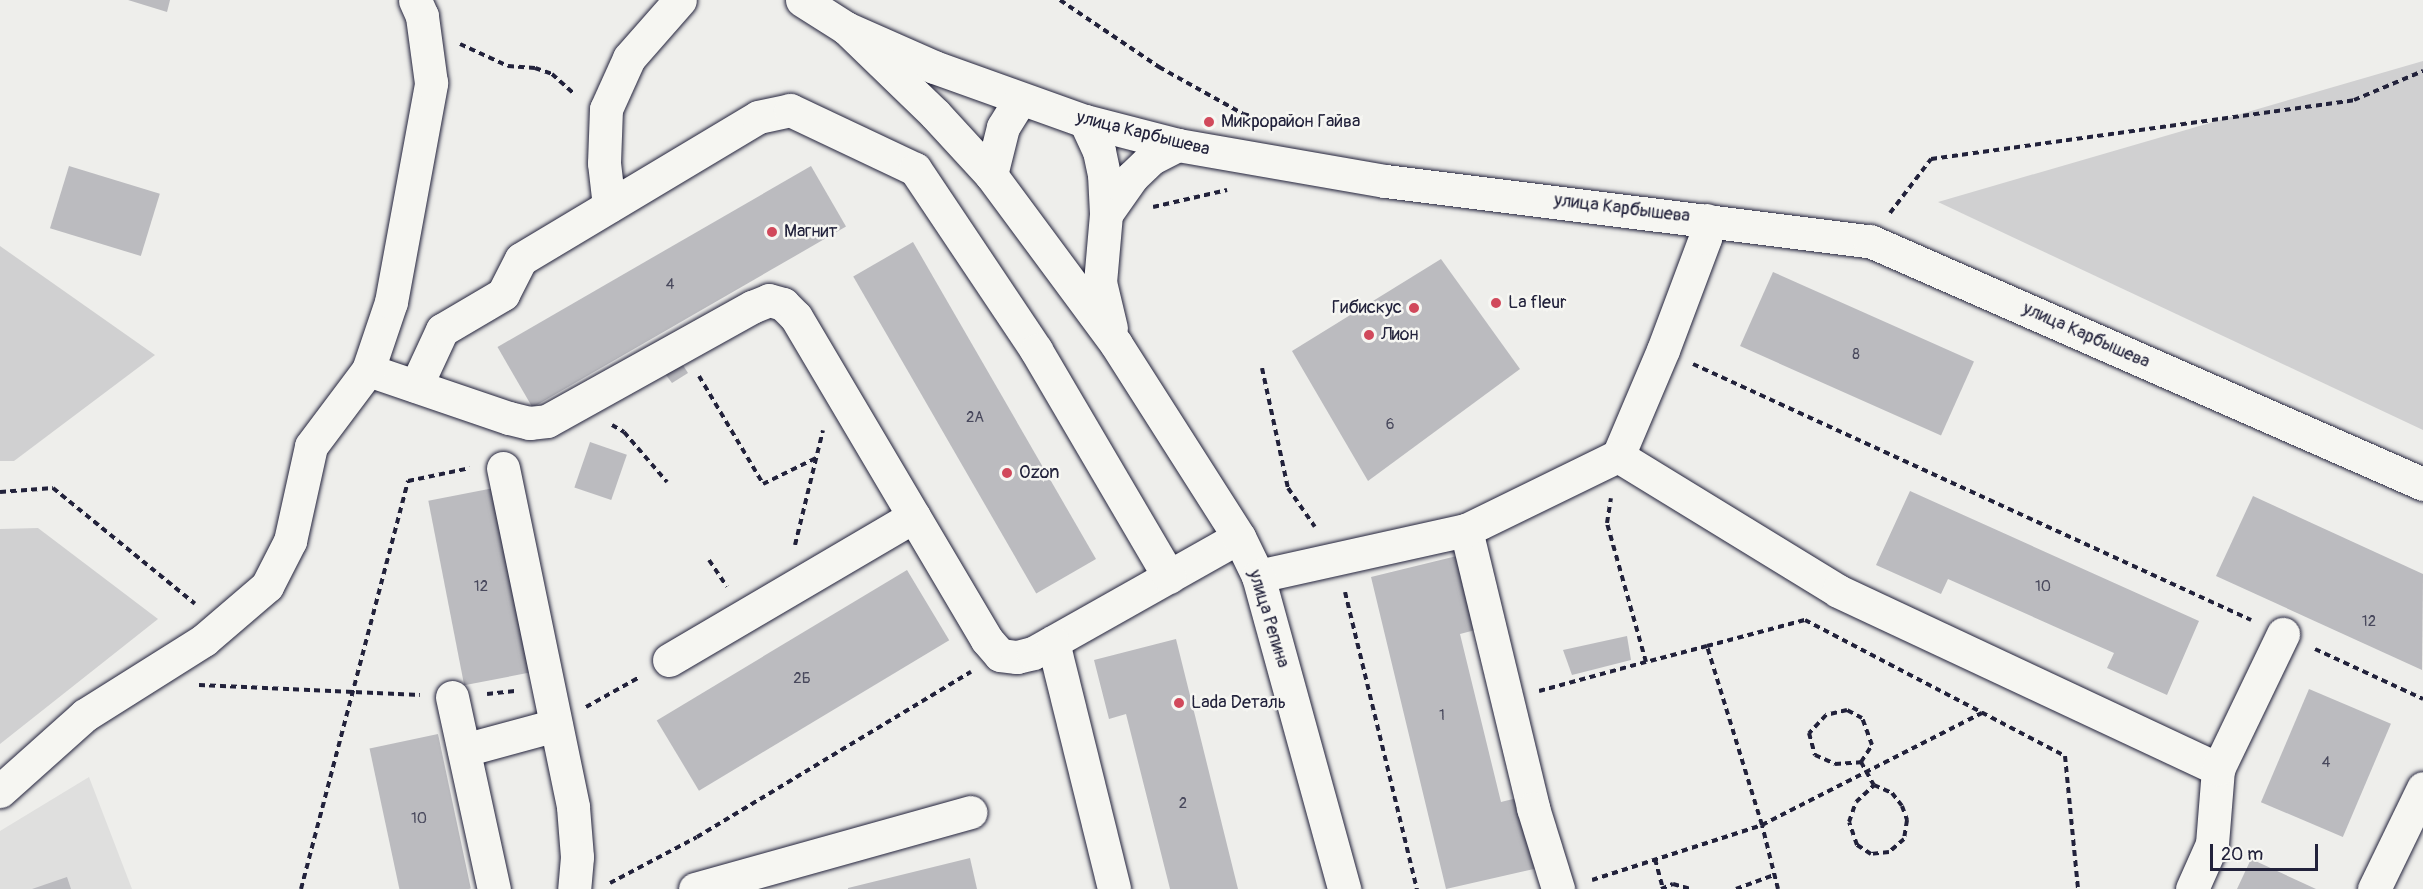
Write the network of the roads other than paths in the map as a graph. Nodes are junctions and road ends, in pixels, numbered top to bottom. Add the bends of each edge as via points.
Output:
1 (680, 0) edge
2 (802, 0) edge
3 (418, 8) edge
4 (846, 28) junction
5 (1020, 100) junction
6 (1085, 121) junction
7 (1178, 145) junction
8 (991, 176) junction
9 (609, 206) junction
10 (1106, 214) junction
11 (1707, 220) junction
12 (1116, 344) junction
13 (368, 370) junction
14 (416, 386) junction
15 (1618, 456) junction
16 (490, 467) road end
17 (2423, 484) edge
18 (914, 516) junction
19 (1466, 530) junction
20 (1239, 537) junction
21 (1258, 576) junction
22 (1169, 577) junction
23 (2283, 634) road end
24 (1053, 642) junction
25 (669, 660) road end
26 (452, 697) road end
27 (556, 725) junction
28 (464, 750) junction
29 (2218, 769) junction
30 (2423, 788) edge
31 (0, 791) edge
32 (970, 812) dead end
33 (1570, 886) edge
34 (494, 889) edge
35 (574, 889) edge
36 (695, 889) edge
37 (1114, 889) edge
38 (1344, 889) edge
39 (2192, 889) edge
40 (2374, 889) edge

1 - 9 main road via 629,58 606,109 604,162
2 - 4 main road, улица Карбышева
3 - 13 main road via 431,83 391,302
4 - 5 main road, улица Карбышева
4 - 8 main road via 935,114
5 - 6 main road, улица Карбышева
5 - 8 main road via 999,138
6 - 7 main road, улица Карбышева
6 - 10 main road via 1099,151
7 - 10 main road via 1152,158 1132,177
7 - 11 main road, улица Карбышева via 1385,181
8 - 12 main road
9 - 14 main road via 520,259 503,294 442,330
9 - 22 main road via 774,111 806,115 915,169 1036,350
10 - 12 main road via 1100,282
11 - 15 main road via 1705,238 1663,350
11 - 17 main road, улица Карбышева via 1870,241
12 - 20 main road, улица Репина
13 - 14 main road
13 - 31 main road via 310,446 290,541 267,586 204,640 85,715
14 - 18 main road via 529,423 547,421 769,300 783,304 796,317
15 - 19 main road
15 - 29 main road via 1838,591
16 - 27 main road
18 - 24 main road via 987,640 1000,655 1017,657
18 - 25 main road
19 - 21 main road
19 - 33 main road via 1533,808
20 - 21 main road, улица Репина
20 - 22 main road
21 - 38 main road, улица Репина
22 - 24 main road
23 - 29 main road
24 - 37 main road
26 - 28 main road
27 - 28 main road
27 - 35 main road via 573,807 577,857
28 - 34 main road
29 - 39 main road via 2212,844
30 - 40 main road
32 - 36 main road

